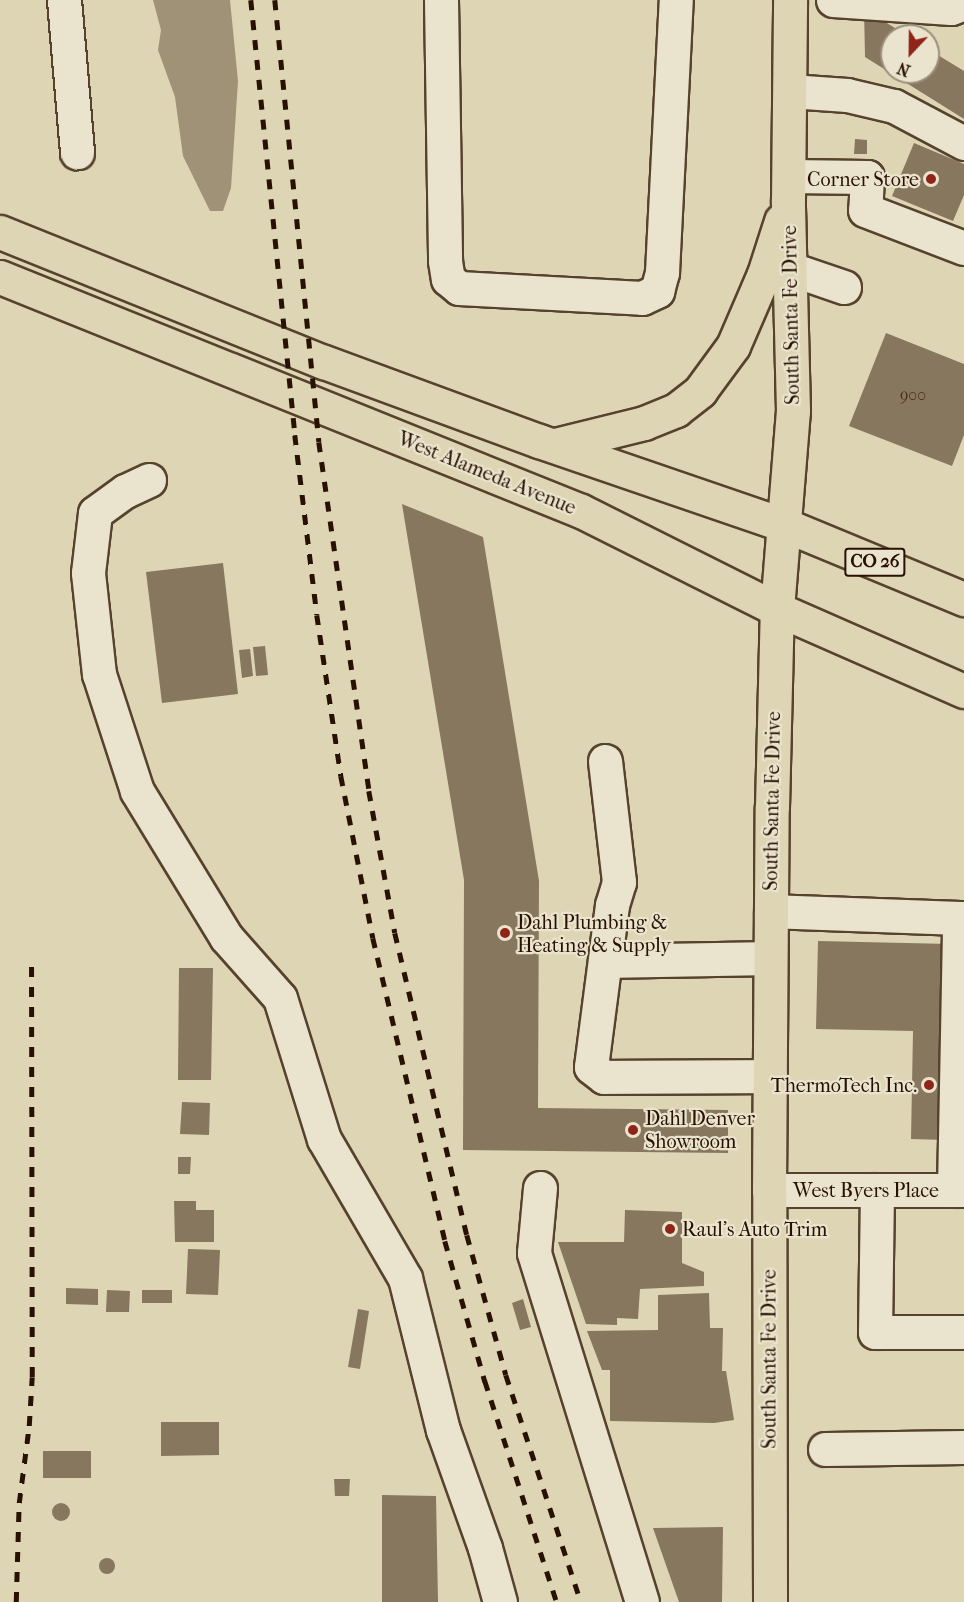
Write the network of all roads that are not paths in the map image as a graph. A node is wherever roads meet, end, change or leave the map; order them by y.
1 (64, 0) edge
2 (441, 0) edge
3 (676, 0) edge
4 (790, 0) edge
5 (833, 0) edge
6 (964, 3) edge
7 (790, 91) junction
8 (964, 143) edge
9 (77, 152) dead end
10 (789, 188) junction
11 (0, 231) edge
12 (964, 248) edge
13 (791, 269) junction
14 (0, 277) edge
15 (844, 287) dead end
16 (553, 445) junction
17 (149, 480) dead end
18 (785, 525) junction
19 (964, 599) edge
20 (777, 609) junction
21 (964, 691) edge
22 (605, 760) dead end
23 (771, 911) junction
24 (961, 918) edge
25 (770, 958) junction
26 (605, 961) junction
27 (770, 1076) junction
28 (540, 1188) dead end
29 (769, 1190) junction
30 (877, 1190) junction
31 (959, 1190) edge
32 (964, 1332) edge
33 (964, 1447) edge
34 (825, 1449) dead end
35 (500, 1602) edge
36 (642, 1602) edge
37 (770, 1602) edge

1 - 9 street
2 - 3 street
4 - 7 main road, South Santa Fe Drive
5 - 6 street
7 - 8 street
7 - 10 main road, South Santa Fe Drive
10 - 12 street
10 - 13 main road, South Santa Fe Drive
10 - 16 main road
11 - 16 main road
13 - 15 street
13 - 18 main road, South Santa Fe Drive
14 - 20 main road, West Alameda Avenue
16 - 18 main road
17 - 35 street
18 - 19 main road, CO 26
18 - 20 main road, South Santa Fe Drive
20 - 21 main road, West Alameda Avenue
20 - 23 main road, South Santa Fe Drive
22 - 26 street
23 - 24 street
23 - 25 main road, South Santa Fe Drive
24 - 31 street
25 - 26 street
25 - 27 main road, South Santa Fe Drive
26 - 27 street
27 - 29 main road, South Santa Fe Drive
28 - 36 street
29 - 30 street, West Byers Place
29 - 37 main road, South Santa Fe Drive
30 - 31 street, West Byers Place
30 - 32 street
33 - 34 street

